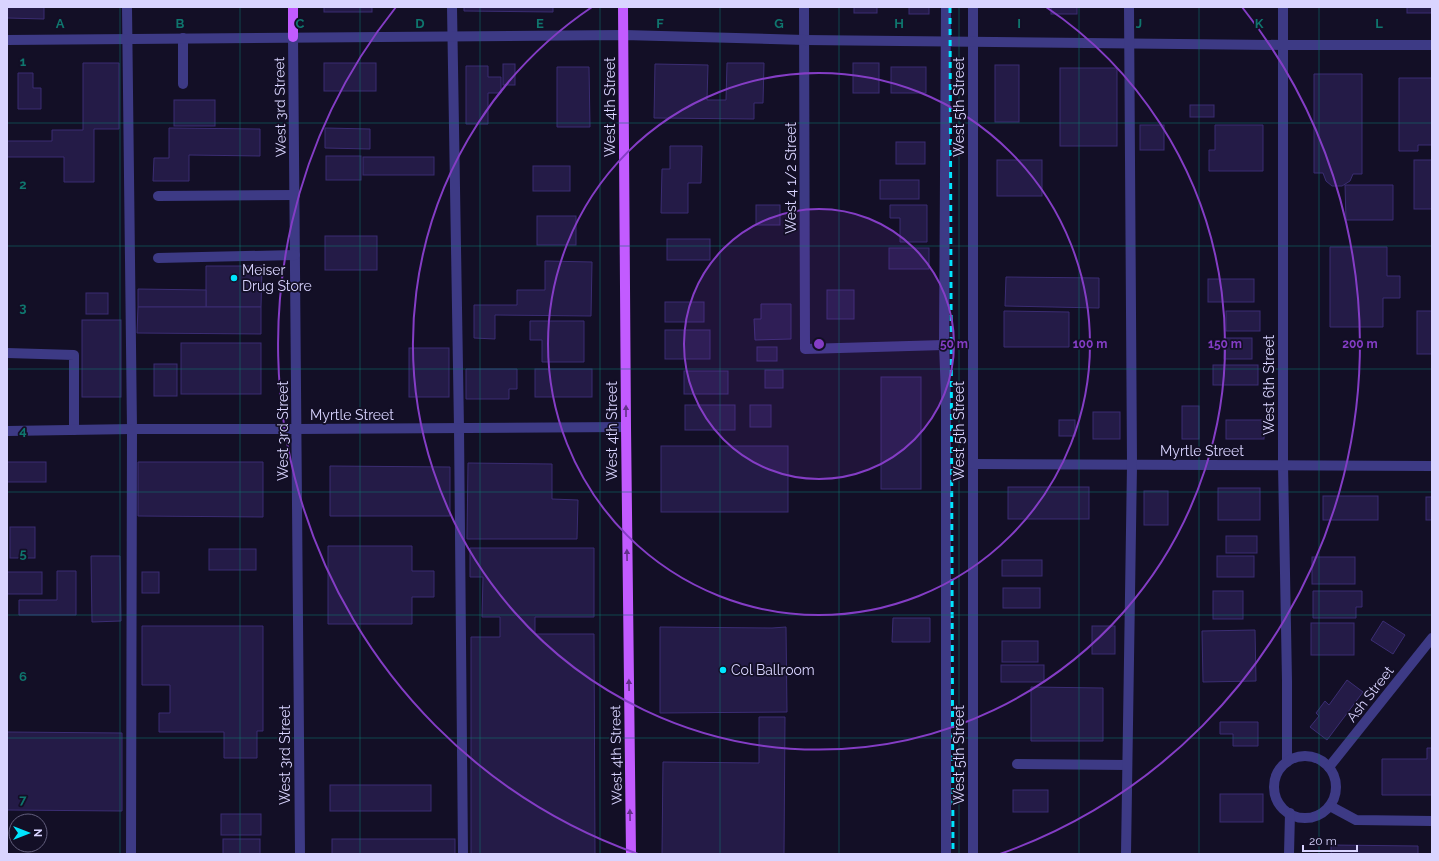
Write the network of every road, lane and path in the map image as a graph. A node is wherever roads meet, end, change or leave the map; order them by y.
1 (127, 7) edge
2 (294, 7) edge
3 (452, 7) edge
4 (623, 7) edge
5 (804, 7) edge
6 (946, 7) edge
7 (972, 7) edge
8 (1129, 7) edge
9 (1283, 7) edge
10 (624, 35) junction
11 (294, 37) junction
12 (452, 37) junction
13 (183, 38) junction
14 (127, 39) junction
15 (7, 40) edge
16 (804, 40) junction
17 (946, 42) junction
18 (973, 42) junction
19 (1129, 43) junction
20 (1283, 45) junction
21 (1432, 45) edge
22 (184, 84) dead end
23 (295, 195) junction
24 (158, 196) dead end
25 (295, 255) junction
26 (158, 258) dead end
27 (944, 345) junction
28 (7, 353) edge
29 (626, 427) junction
30 (132, 428) junction
31 (459, 428) junction
32 (297, 429) junction
33 (74, 430) junction
34 (7, 431) edge
35 (973, 464) junction
36 (1132, 465) junction
37 (1283, 465) junction
38 (1432, 466) edge
39 (1432, 638) edge
40 (1287, 762) junction
41 (1017, 764) dead end
42 (1127, 765) junction
43 (1329, 767) junction
44 (1330, 806) junction
45 (1290, 814) junction
46 (1432, 821) edge
47 (131, 854) edge
48 (300, 854) edge
49 (463, 854) edge
50 (631, 854) edge
51 (946, 854) edge
52 (974, 854) edge
53 (1126, 854) edge
54 (1289, 854) edge

1 - 14 street
2 - 11 main road, West 3rd Street
3 - 12 street
4 - 10 main road, West 4th Street
5 - 16 street, West 4 1/2 Street
6 - 17 street
7 - 18 street, West 5th Street
8 - 19 street
9 - 20 street, West 6th Street
10 - 12 street
10 - 16 street
29 -> 10 main road, West 4th Street
11 - 12 street
11 - 13 street
11 - 23 street, West 3rd Street
12 - 31 street
13 - 14 street
13 - 22 street
14 - 15 street
14 - 30 street
16 - 17 street
16 - 27 street, West 4 1/2 Street
17 - 18 street
17 - 27 street
18 - 19 street
18 - 35 street, West 5th Street
19 - 20 street
19 - 36 street
20 - 21 street
20 - 37 street, West 6th Street
23 - 24 street
23 - 25 street, West 3rd Street
25 - 26 street
25 - 32 street, West 3rd Street
27 - 51 street
28 - 33 street
29 - 31 street, Myrtle Street
50 -> 29 main road, West 4th Street
30 - 32 street, Myrtle Street
30 - 33 street, Myrtle Street
30 - 47 street
31 - 32 street, Myrtle Street
31 - 49 street
32 - 48 street, West 3rd Street
33 - 34 street, Myrtle Street
35 - 36 street, Myrtle Street
35 - 52 street, West 5th Street
36 - 37 street, Myrtle Street
36 - 42 street
37 - 38 street, Myrtle Street
37 - 40 street, West 6th Street
39 - 43 street, Ash Street
40 - 43 street
40 - 45 street
41 - 42 street
42 - 53 street
43 - 44 street
44 - 45 street
44 - 46 street
45 - 54 street

